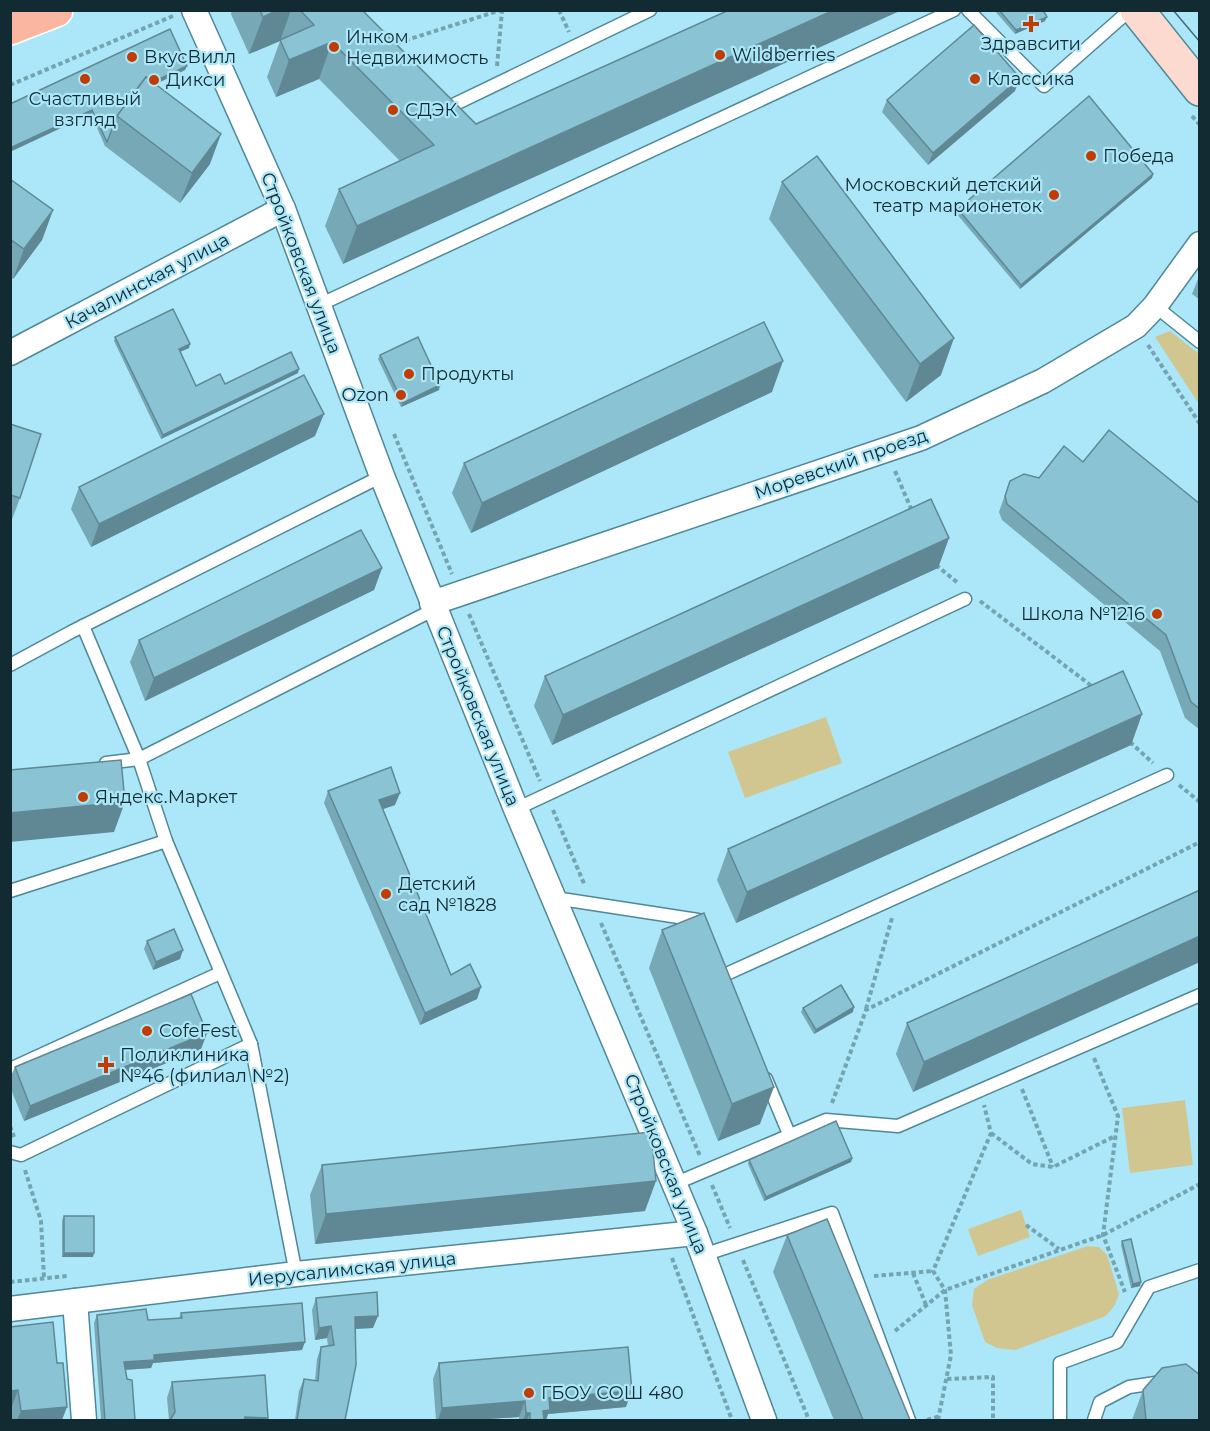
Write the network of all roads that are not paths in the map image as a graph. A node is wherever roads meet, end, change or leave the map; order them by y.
1 (56, 10) edge
2 (650, 10) edge
3 (954, 10) edge
4 (968, 10) edge
5 (1130, 10) edge
6 (1137, 10) edge
7 (181, 17) edge
8 (10, 28) edge
9 (1200, 89) edge
10 (424, 100) edge
11 (283, 209) junction
12 (1200, 244) edge
13 (318, 305) junction
14 (1155, 306) junction
15 (1200, 342) edge
16 (10, 353) edge
17 (382, 476) junction
18 (969, 595) road end
19 (434, 606) junction
20 (82, 626) junction
21 (10, 665) edge
22 (140, 759) junction
23 (93, 765) edge
24 (1167, 775) road end
25 (516, 809) junction
26 (166, 841) junction
27 (10, 891) edge
28 (555, 898) junction
29 (706, 938) edge
30 (220, 972) junction
31 (722, 976) edge
32 (1200, 995) edge
33 (250, 1044) junction
34 (10, 1069) edge
35 (762, 1071) edge
36 (789, 1134) junction
37 (16, 1153) edge
38 (674, 1184) junction
39 (694, 1233) junction
40 (703, 1255) junction
41 (1200, 1270) edge
42 (296, 1274) junction
43 (75, 1301) junction
44 (10, 1309) edge
45 (1175, 1380) edge
46 (84, 1420) edge
47 (764, 1420) edge
48 (909, 1420) edge
49 (1060, 1420) edge
50 (1094, 1420) edge

1 - 8 main road
2 - 10 lane
3 - 13 lane
4 - 5 lane
6 - 9 main road
7 - 11 street, Стройковская улица
11 - 13 street, Стройковская улица
11 - 16 street, Качалинская улица
12 - 14 street, Моревский проезд
13 - 17 street, Стройковская улица
14 - 15 lane
14 - 19 street, Моревский проезд
17 - 19 street, Стройковская улица
17 - 20 lane
18 - 25 lane
19 - 22 lane
19 - 25 street, Стройковская улица
20 - 21 lane
20 - 22 lane
22 - 23 lane
22 - 26 lane
24 - 31 lane
25 - 28 street, Стройковская улица
26 - 27 lane
26 - 30 lane
28 - 29 lane
28 - 38 street, Стройковская улица
30 - 33 lane
30 - 34 lane
32 - 36 lane
33 - 37 lane
33 - 42 lane
35 - 36 lane
36 - 38 lane
38 - 39 street, Стройковская улица
39 - 40 street, Стройковская улица
39 - 42 street, Иерусалимская улица
40 - 47 street, Стройковская улица
40 - 48 lane
41 - 49 lane
42 - 43 street, Иерусалимская улица
43 - 44 street, Иерусалимская улица
43 - 46 street
45 - 50 lane

